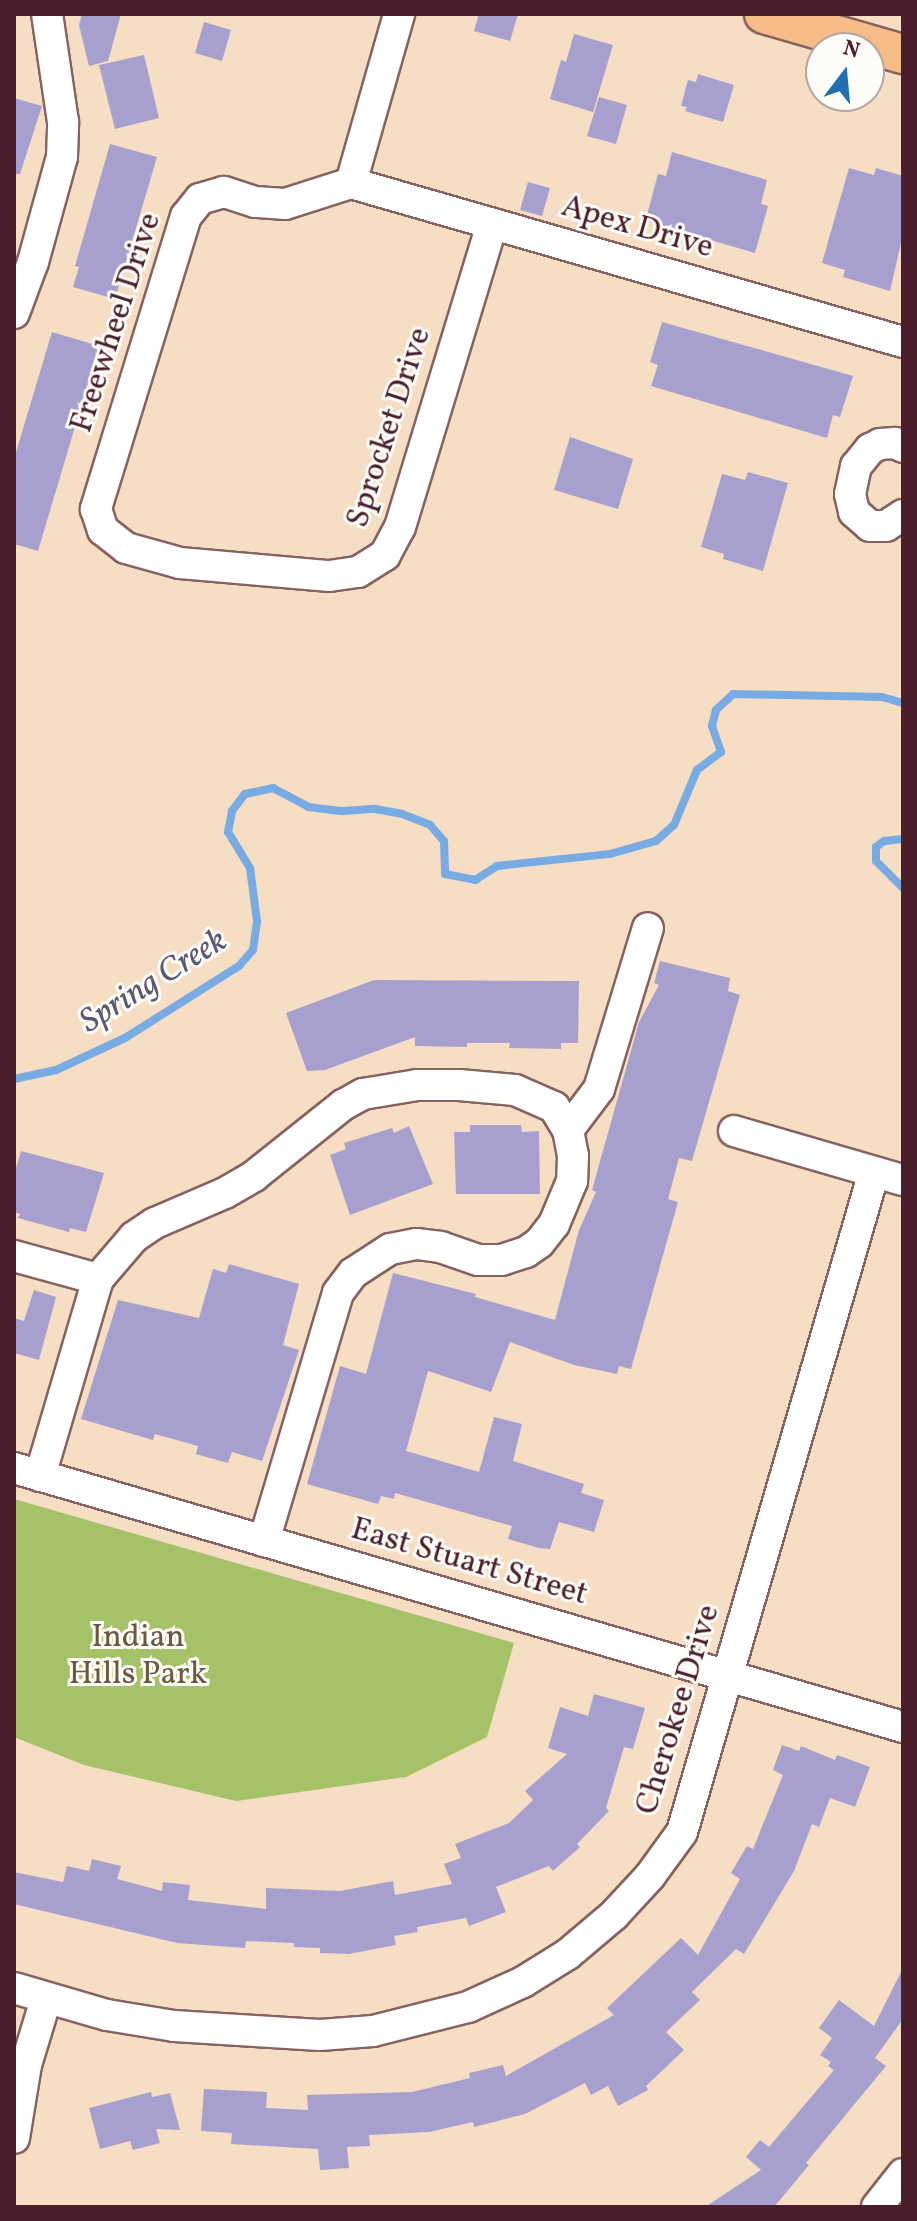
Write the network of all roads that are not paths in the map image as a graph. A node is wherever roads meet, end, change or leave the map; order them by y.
1 (47, 14) edge
2 (399, 14) edge
3 (764, 14) edge
4 (903, 54) edge
5 (351, 183) junction
6 (492, 224) junction
7 (14, 313) edge
8 (903, 342) edge
9 (900, 436) edge
10 (903, 515) edge
11 (103, 530) joint
12 (648, 928) dead end
13 (568, 1130) junction
14 (734, 1131) dead end
15 (874, 1172) junction
16 (903, 1180) edge
17 (14, 1256) edge
18 (98, 1279) junction
19 (27, 1472) edge
20 (264, 1541) junction
21 (728, 1675) junction
22 (903, 1727) edge
23 (14, 1988) edge
24 (46, 1999) junction
25 (14, 2138) edge
26 (903, 2174) edge
27 (877, 2207) edge

1 - 7 street
2 - 5 street
3 - 4 main road
5 - 6 street, Apex Drive
5 - 11 street, Freewheel Drive
6 - 8 street, Apex Drive
6 - 11 street, Sprocket Drive
9 - 10 street
12 - 13 street
13 - 18 street
13 - 20 street
14 - 15 street
15 - 16 street
15 - 21 street, Cherokee Drive
17 - 18 street
18 - 19 street
19 - 20 street, East Stuart Street
20 - 21 street, East Stuart Street
21 - 22 street, East Stuart Street
21 - 24 street, Cherokee Drive
23 - 24 street, Cherokee Drive
24 - 25 street
26 - 27 street

